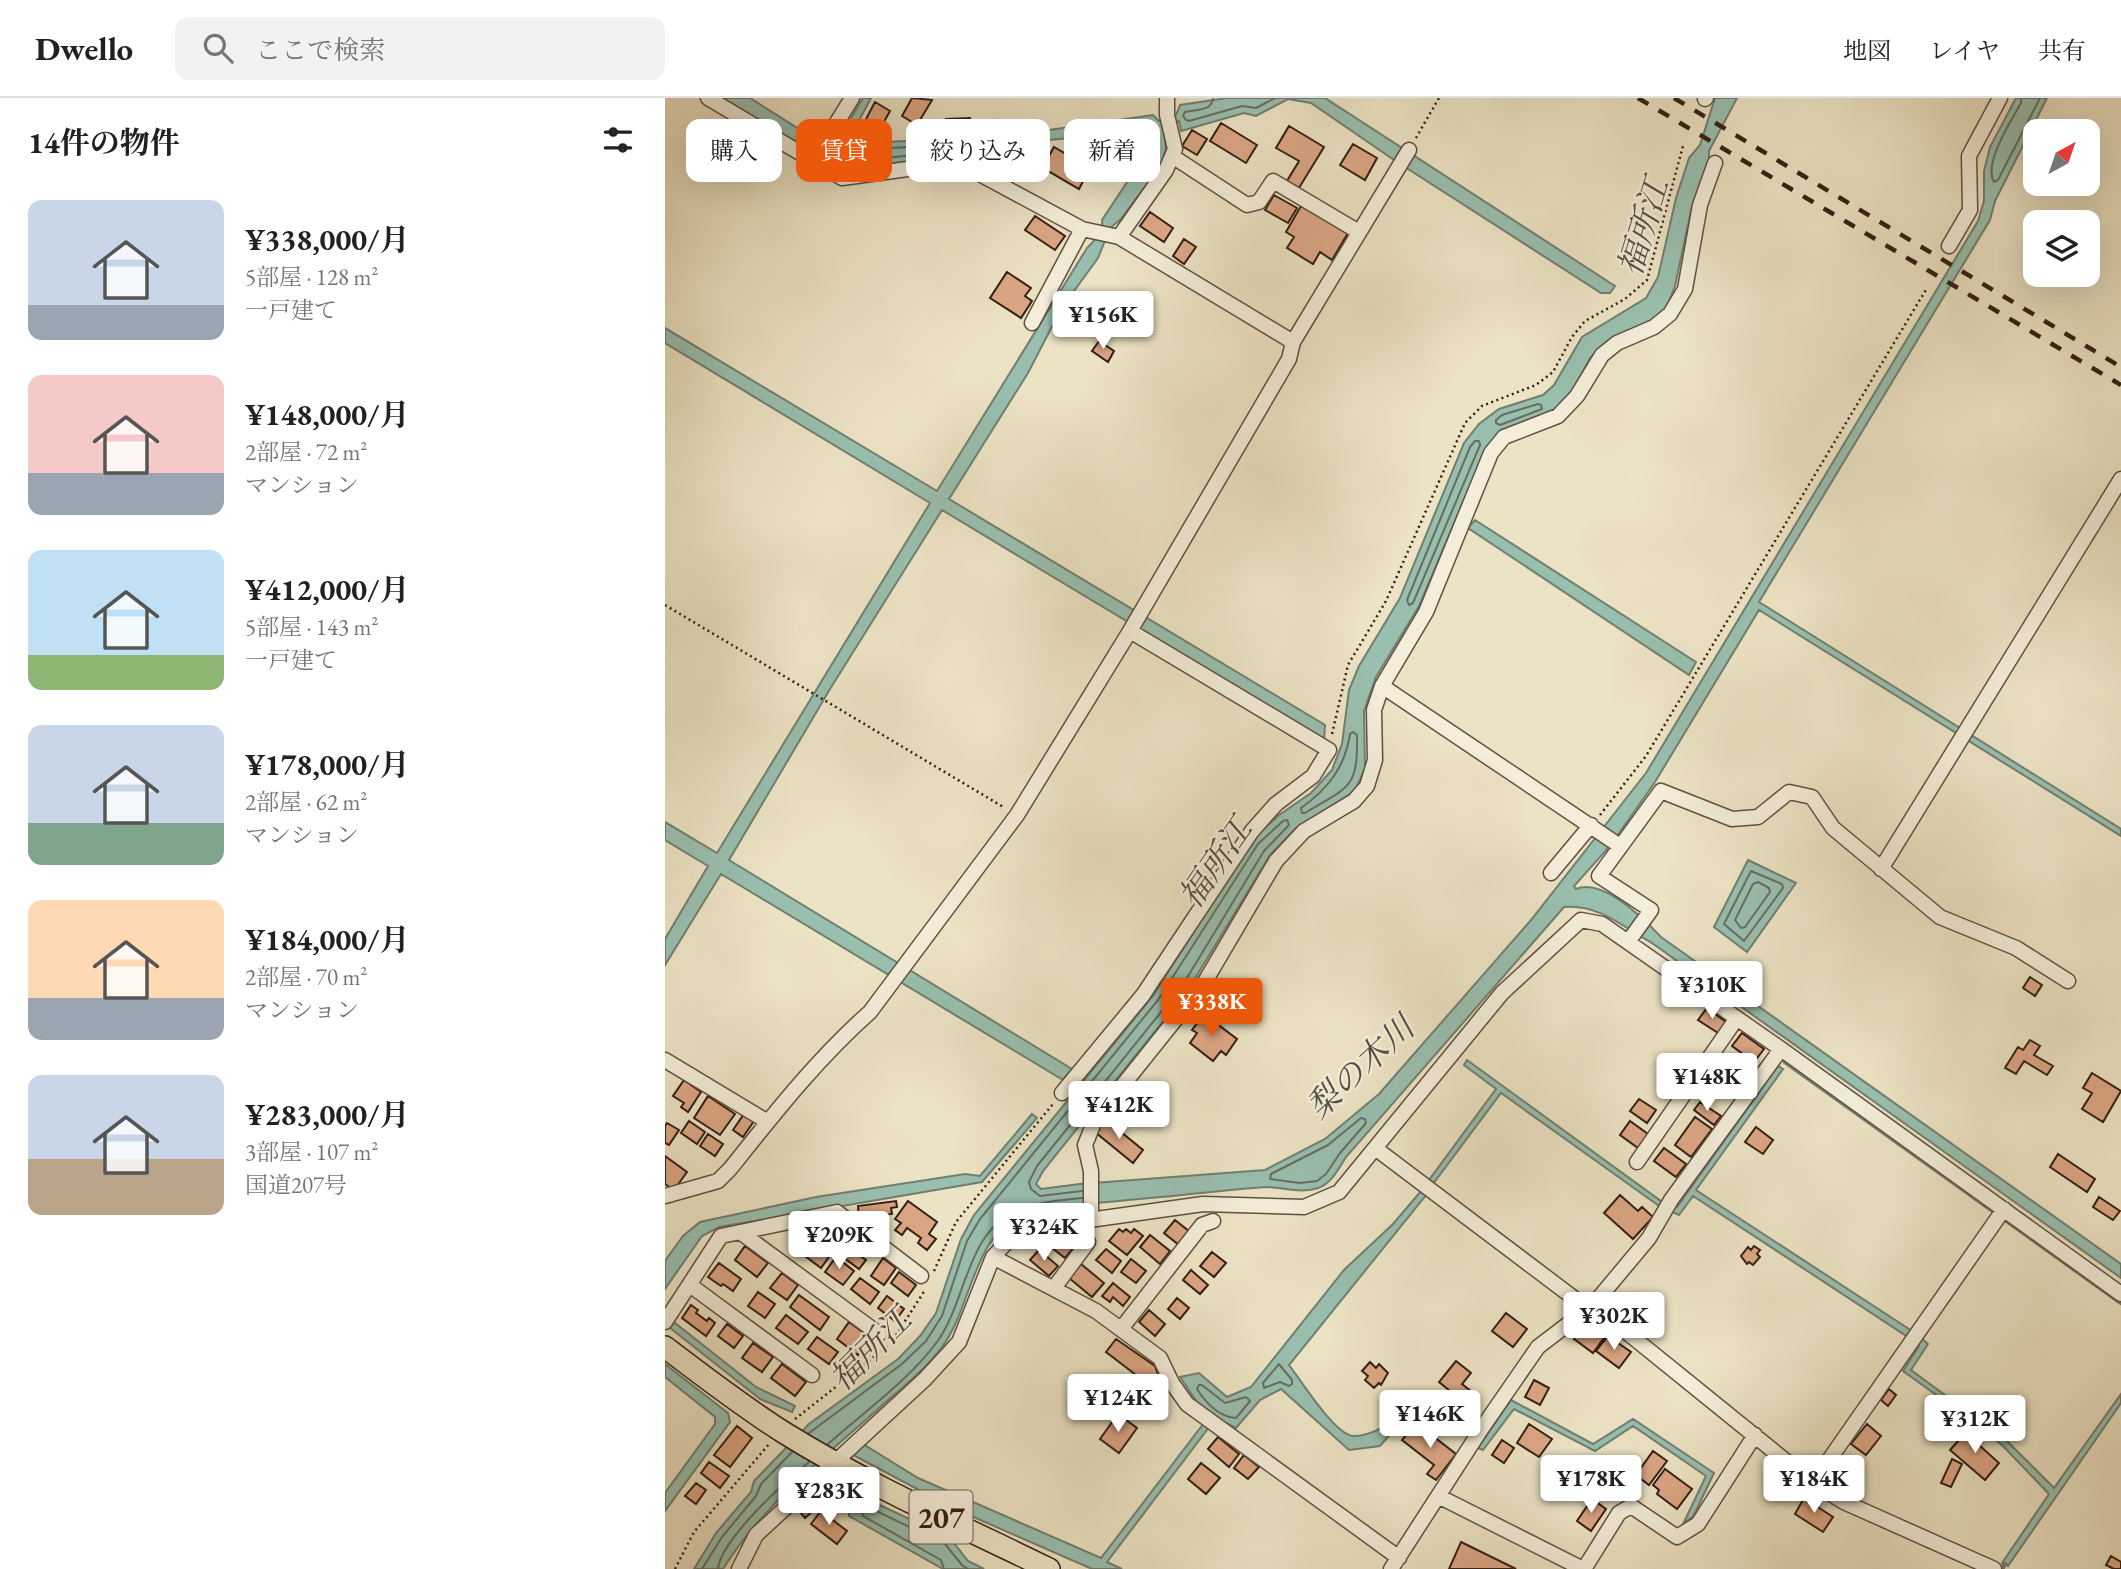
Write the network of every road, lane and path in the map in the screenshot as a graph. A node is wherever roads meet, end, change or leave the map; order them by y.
1 (708, 98) edge
2 (852, 98) edge
3 (1167, 98) edge
4 (1439, 98) edge
5 (2000, 98) edge
6 (839, 119) edge
7 (1409, 150) joint
8 (796, 151) edge
9 (1172, 156) junction
10 (1715, 163) dead end
11 (892, 171) edge
12 (1087, 230) junction
13 (1359, 232) junction
14 (1115, 237) junction
15 (1949, 246) dead end
16 (1927, 288) dead end
17 (1032, 323) dead end
18 (1293, 342) junction
19 (2121, 479) edge
20 (665, 605) edge
21 (1130, 631) junction
22 (1382, 686) junction
23 (1017, 815) junction
24 (1591, 825) junction
25 (1620, 846) junction
26 (1881, 869) junction
27 (1551, 873) dead end
28 (1628, 942) junction
29 (2068, 981) dead end
30 (1737, 1018) junction
31 (1781, 1049) junction
32 (665, 1060) edge
33 (1062, 1093) dead end
34 (768, 1122) junction
35 (1375, 1148) junction
36 (1636, 1162) dead end
37 (665, 1196) edge
38 (2001, 1215) junction
39 (1091, 1220) junction
40 (1213, 1221) dead end
41 (740, 1232) junction
42 (1088, 1242) dead end
43 (993, 1257) junction
44 (921, 1276) dead end
45 (690, 1285) junction
46 (1054, 1289) junction
47 (2121, 1294) edge
48 (1589, 1309) junction
49 (668, 1318) edge
50 (1121, 1329) junction
51 (879, 1334) dead end
52 (665, 1347) edge
53 (812, 1375) dead end
54 (1755, 1436) junction
55 (834, 1462) junction
56 (1813, 1483) junction
57 (1438, 1496) junction
58 (1395, 1564) edge
59 (739, 1569) edge
60 (1049, 1569) edge
61 (1584, 1569) edge
62 (1994, 1569) edge

1 - 8 street
2 - 6 street
3 - 9 street
4 - 7 path
5 - 15 street
7 - 13 street
9 - 13 street
9 - 14 street
10 - 22 street
11 - 12 street
12 - 14 street
12 - 17 street
13 - 18 street
14 - 18 street
16 - 24 path
18 - 21 street
19 - 26 street
20 - 23 path
21 - 23 street
21 - 33 street
22 - 24 street
22 - 39 street
23 - 34 street
24 - 25 street
24 - 27 street
25 - 26 street
25 - 28 street
26 - 29 street
28 - 30 street
28 - 35 street
30 - 31 street
30 - 36 street
31 - 38 street
31 - 48 street
32 - 34 street
34 - 37 street
35 - 39 street
35 - 48 street
38 - 47 street
38 - 56 street
39 - 43 street
40 - 50 street
41 - 44 street
41 - 45 street
41 - 51 street
42 - 46 street
43 - 46 street
43 - 55 street
45 - 49 street
45 - 53 street
46 - 50 street
48 - 54 street
48 - 57 street
50 - 58 street
52 - 55 highway, 207
54 - 56 street
54 - 61 street
55 - 59 street
55 - 60 highway, 207
56 - 62 street
57 - 58 street
57 - 61 street

